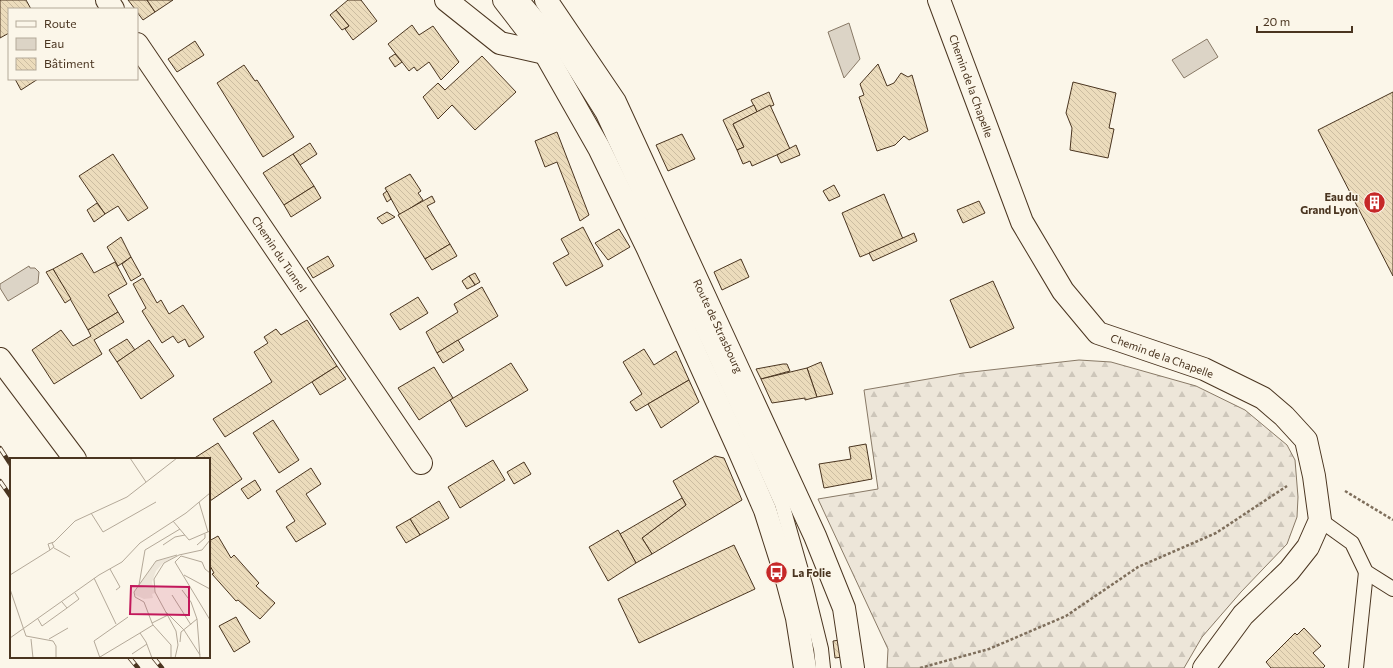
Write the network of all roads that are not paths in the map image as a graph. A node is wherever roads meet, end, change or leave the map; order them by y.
1 (446, 0) edge
2 (504, 0) edge
3 (522, 0) edge
4 (546, 0) edge
5 (939, 0) edge
6 (138, 45) edge
7 (545, 53) junction
8 (0, 359) edge
9 (74, 458) edge
10 (420, 463) dead end
11 (1320, 520) junction
12 (1366, 572) junction
13 (1393, 589) edge
14 (1206, 667) edge
15 (805, 668) edge
16 (823, 668) edge
17 (853, 668) edge
18 (1356, 668) edge

1 - 7 street
2 - 7 street
3 - 16 lane
4 - 17 street, Route de Strasbourg
5 - 11 street, Chemin de la Chapelle
6 - 10 street, Chemin du Tunnel
7 - 15 street
8 - 9 street
11 - 12 lane
11 - 14 street
12 - 13 lane
12 - 18 lane

